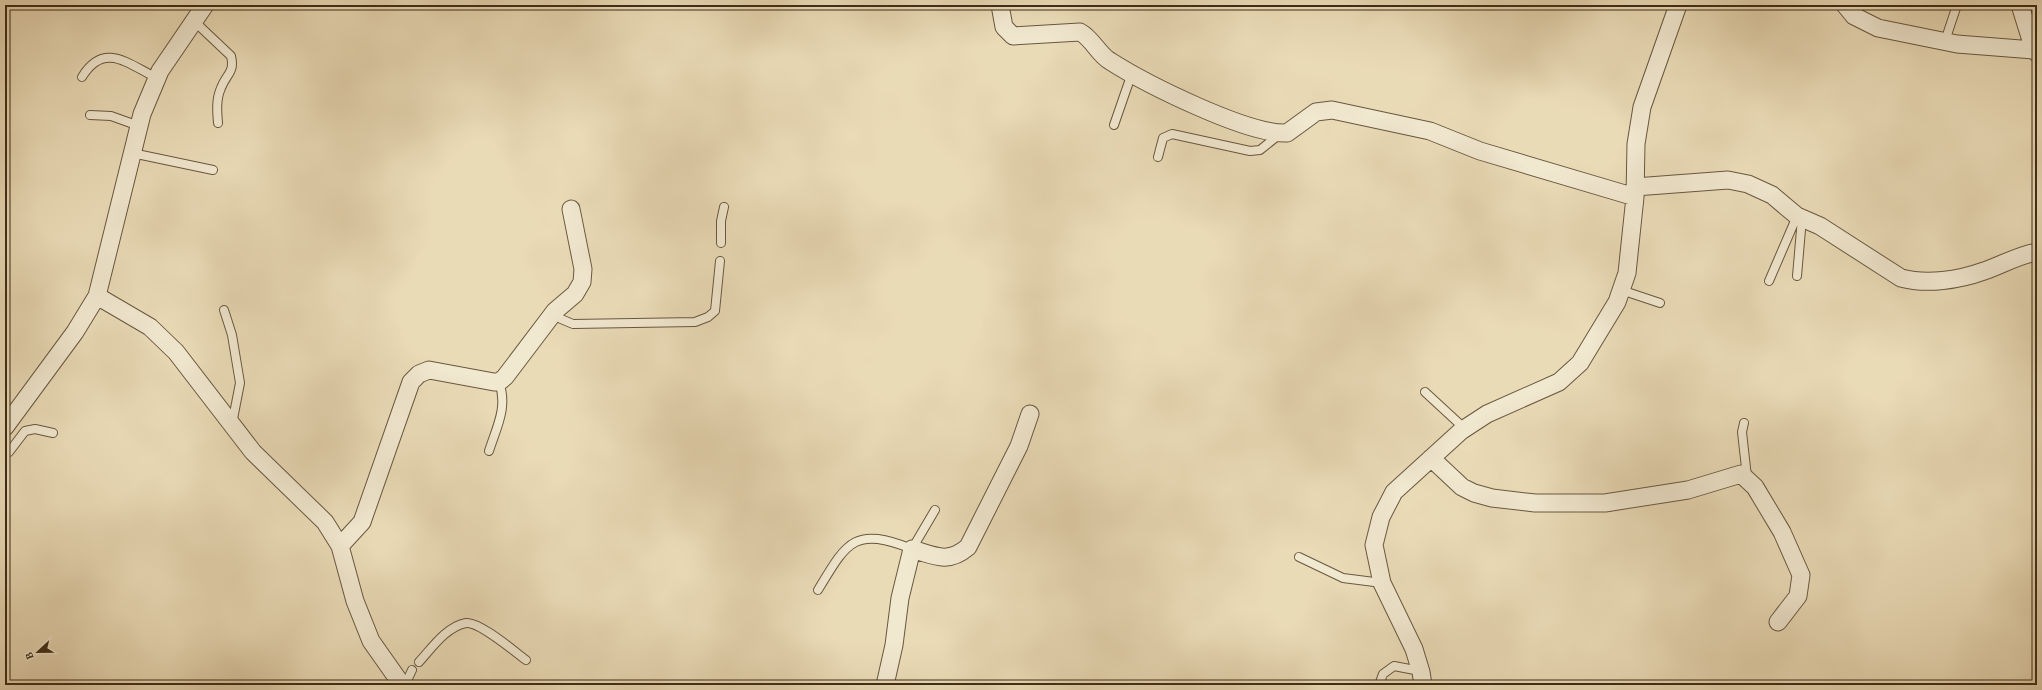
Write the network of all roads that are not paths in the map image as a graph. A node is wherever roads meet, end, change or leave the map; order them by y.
1 (204, 5) edge
2 (1000, 5) edge
3 (1678, 5) edge
4 (1957, 5) edge
5 (2026, 8) edge
6 (1853, 9) edge
7 (194, 21) junction
8 (1945, 41) junction
9 (2035, 51) edge
10 (1132, 73) junction
11 (82, 77) dead end
12 (157, 78) junction
13 (90, 115) dead end
14 (218, 123) dead end
15 (1114, 125) dead end
16 (139, 126) junction
17 (1281, 134) junction
18 (132, 153) junction
19 (1158, 157) dead end
20 (213, 170) dead end
21 (1635, 192) junction
22 (724, 207) dead end
23 (571, 209) dead end
24 (1799, 217) junction
25 (720, 243) dead end
26 (2037, 252) edge
27 (720, 261) dead end
28 (1797, 276) dead end
29 (1769, 281) dead end
30 (1621, 290) junction
31 (96, 296) junction
32 (1660, 303) dead end
33 (224, 310) dead end
34 (555, 311) junction
35 (500, 382) junction
36 (1425, 392) dead end
37 (1030, 414) dead end
38 (1744, 423) dead end
39 (231, 425) junction
40 (5, 427) edge
41 (1464, 428) junction
42 (53, 433) dead end
43 (489, 451) dead end
44 (5, 453) edge
45 (1431, 458) junction
46 (1747, 478) junction
47 (935, 510) dead end
48 (340, 546) junction
49 (912, 549) junction
50 (1299, 557) dead end
51 (1382, 583) junction
52 (818, 590) dead end
53 (1778, 622) dead end
54 (526, 660) dead end
55 (419, 662) dead end
56 (412, 670) dead end
57 (1422, 678) edge
58 (402, 685) edge
59 (405, 685) edge
60 (885, 685) edge
61 (1379, 685) edge

1 - 7 street
2 - 10 street
3 - 21 street
4 - 8 lane
5 - 9 street
6 - 8 street
7 - 12 street
7 - 14 lane
8 - 9 street
10 - 15 lane
10 - 17 street
11 - 12 lane
12 - 16 street
13 - 16 lane
16 - 18 street
17 - 19 lane
17 - 21 street
18 - 20 lane
18 - 31 street
21 - 24 street
21 - 30 street
22 - 25 lane
23 - 34 street
24 - 26 street
24 - 28 lane
24 - 29 lane
27 - 34 lane
30 - 32 lane
30 - 41 street
31 - 39 street
31 - 40 street
33 - 39 lane
34 - 35 street
35 - 43 lane
35 - 48 street
36 - 41 lane
37 - 49 street
38 - 46 lane
39 - 48 street
41 - 45 street
42 - 44 lane
45 - 46 street
45 - 51 street
46 - 53 street
47 - 49 lane
48 - 58 street
49 - 52 lane
49 - 60 street
50 - 51 lane
51 - 57 street
54 - 55 lane
56 - 59 lane
57 - 61 lane

